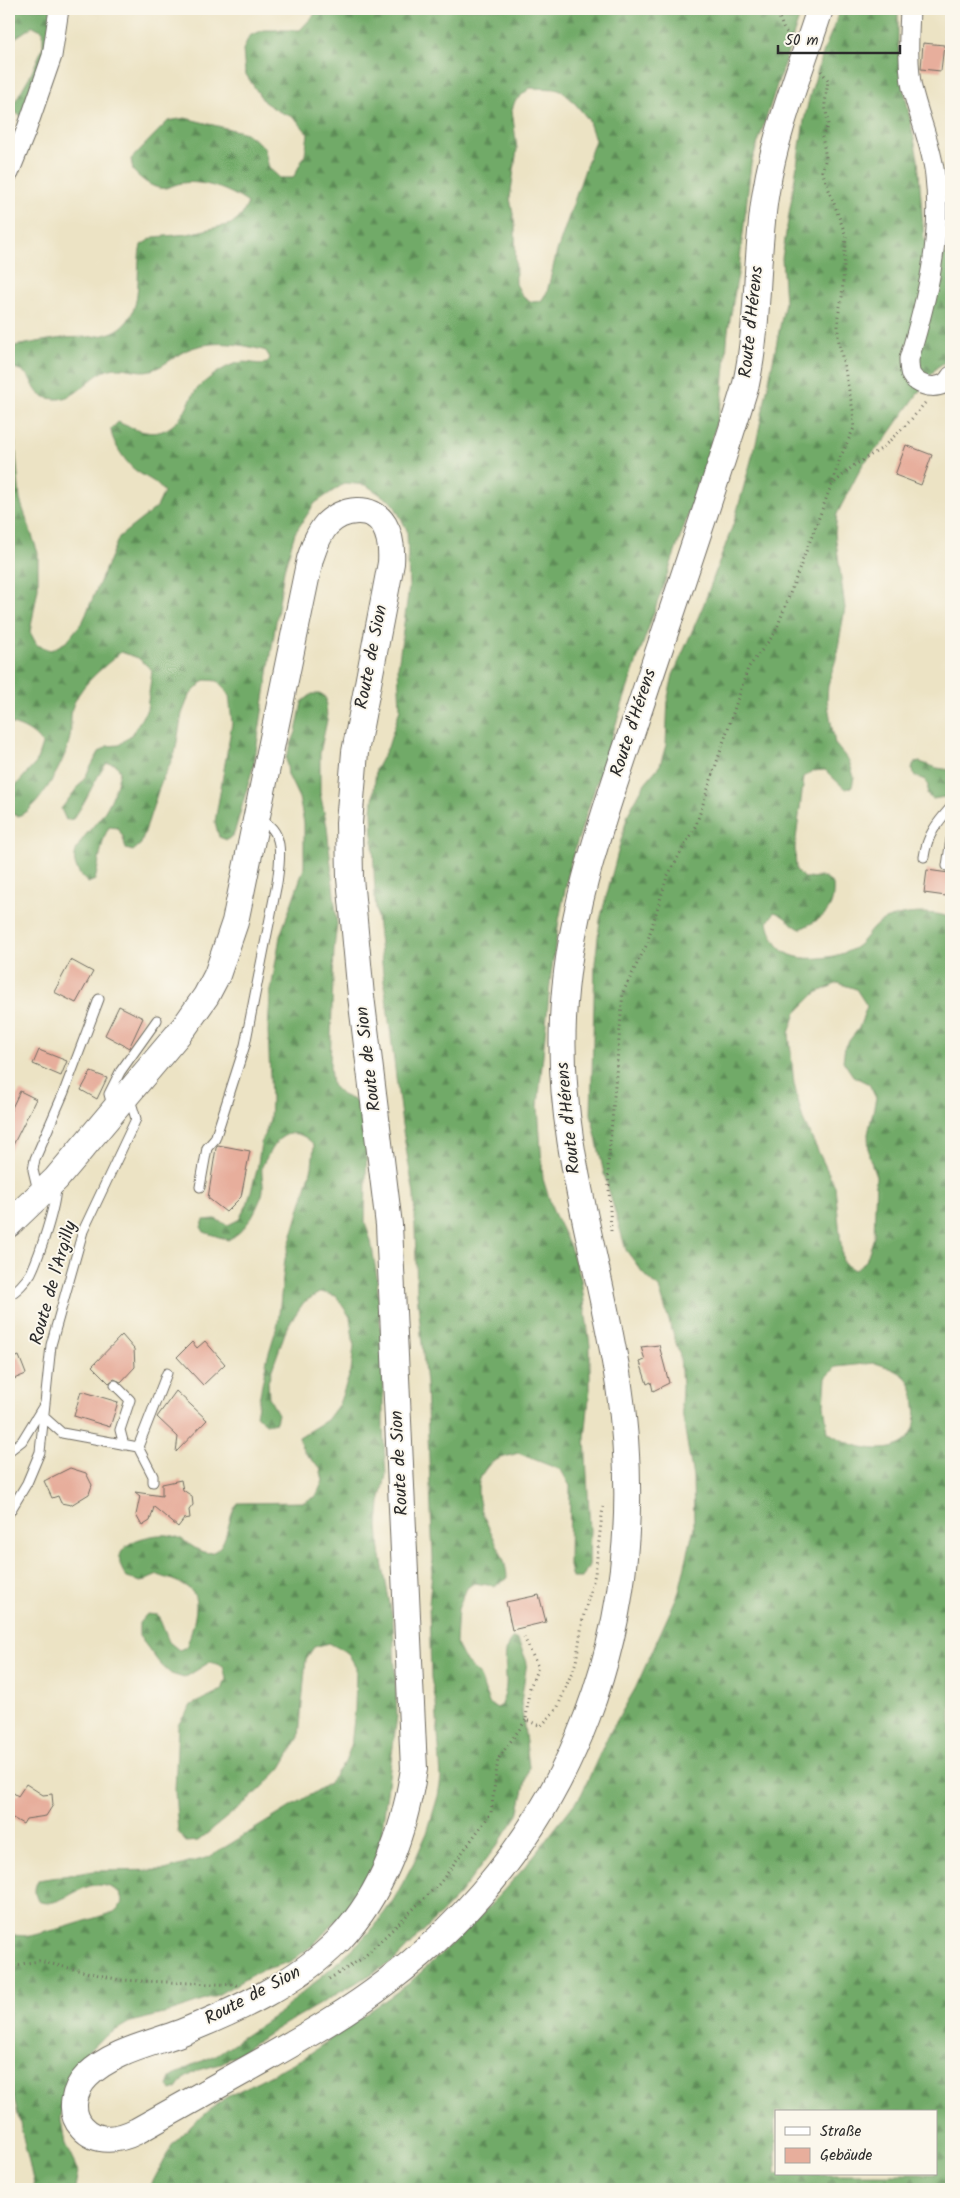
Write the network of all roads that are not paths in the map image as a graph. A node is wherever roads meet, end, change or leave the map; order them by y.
1 (59, 9) edge
2 (820, 9) edge
3 (910, 9) edge
4 (9, 173) edge
5 (951, 380) edge
6 (951, 807) edge
7 (256, 819) junction
8 (951, 839) edge
9 (924, 857) dead end
10 (947, 866) dead end
11 (99, 999) dead end
12 (156, 1020) dead end
13 (120, 1103) junction
14 (48, 1187) junction
15 (200, 1187) dead end
16 (9, 1224) edge
17 (9, 1295) edge
18 (167, 1374) dead end
19 (116, 1385) dead end
20 (46, 1402) junction
21 (44, 1418) junction
22 (124, 1445) junction
23 (138, 1447) junction
24 (627, 1450) joint
25 (9, 1451) edge
26 (153, 1482) dead end
27 (9, 1513) edge

1 - 4 street
2 - 24 main road, Route d'Hérens
3 - 5 street
6 - 9 lane
7 - 13 main road, Route de Sion
7 - 15 lane
7 - 24 main road, Route de Sion
8 - 10 lane
11 - 14 lane
12 - 13 lane, Route de l'Argilly
13 - 14 main road, Route de Sion
13 - 20 lane, Route de l'Argilly
14 - 16 main road, Route de Sion
14 - 17 lane
18 - 23 lane
19 - 22 lane
20 - 21 lane, Route de l'Argilly
20 - 25 lane, Route de l'Argilly
21 - 22 lane
21 - 27 lane, Route de l'Argilly
22 - 23 lane
23 - 26 lane

